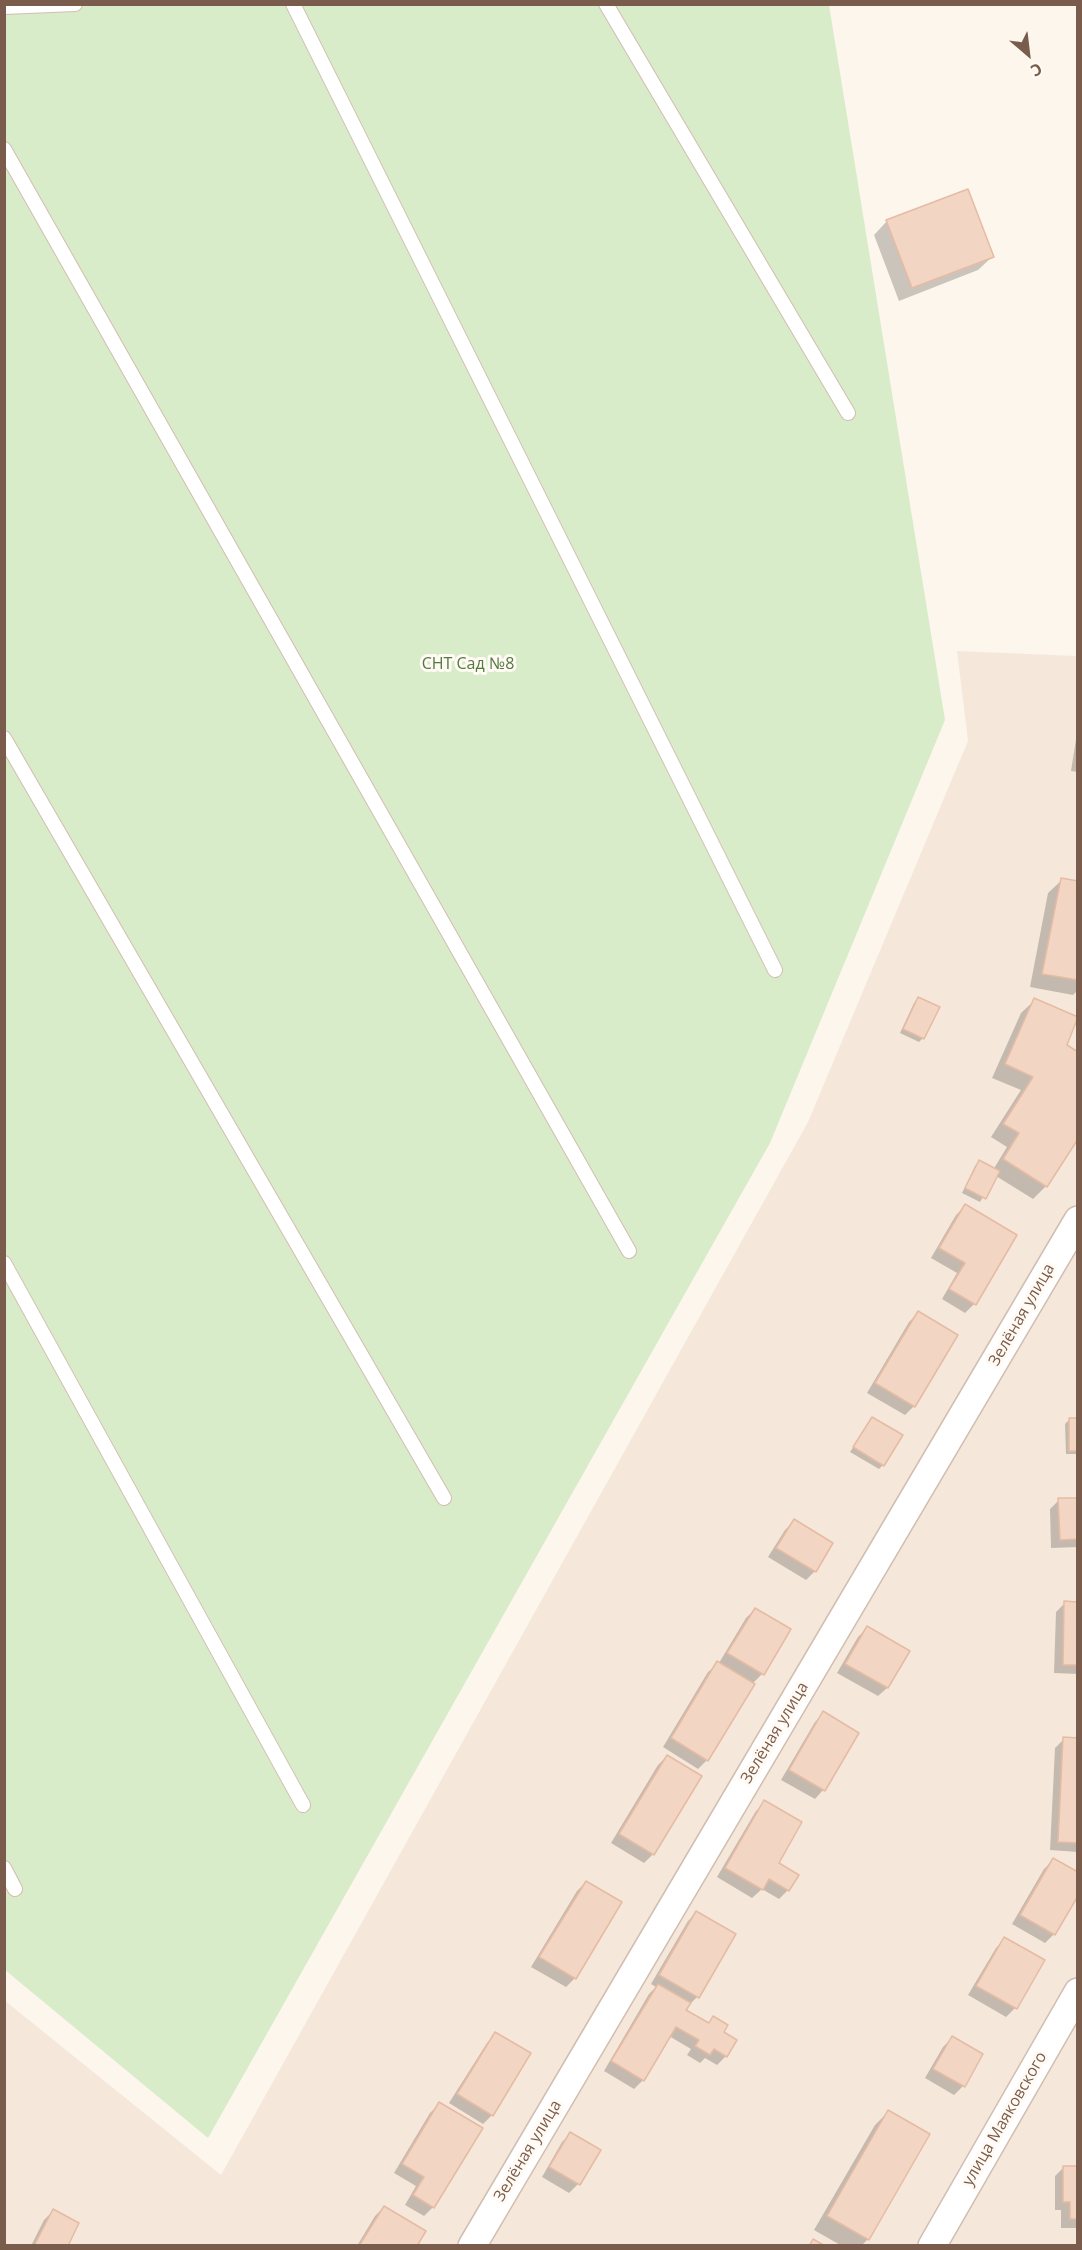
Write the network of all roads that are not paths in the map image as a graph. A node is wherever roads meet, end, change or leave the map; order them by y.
1 (75, 4) edge
2 (293, 4) edge
3 (606, 4) edge
4 (4, 7) edge
5 (4, 149) edge
6 (848, 413) dead end
7 (4, 738) edge
8 (775, 970) dead end
9 (1077, 1220) edge
10 (629, 1251) dead end
11 (4, 1263) edge
12 (444, 1498) dead end
13 (303, 1804) dead end
14 (4, 1868) edge
15 (15, 1889) dead end
16 (1077, 1992) edge
17 (472, 2246) edge
18 (932, 2246) edge

1 - 4 lane
2 - 8 lane
3 - 6 lane
5 - 10 lane
7 - 12 lane
9 - 17 street, Зелёная улица
11 - 13 lane
14 - 15 lane
16 - 18 street, улица Маяковского

